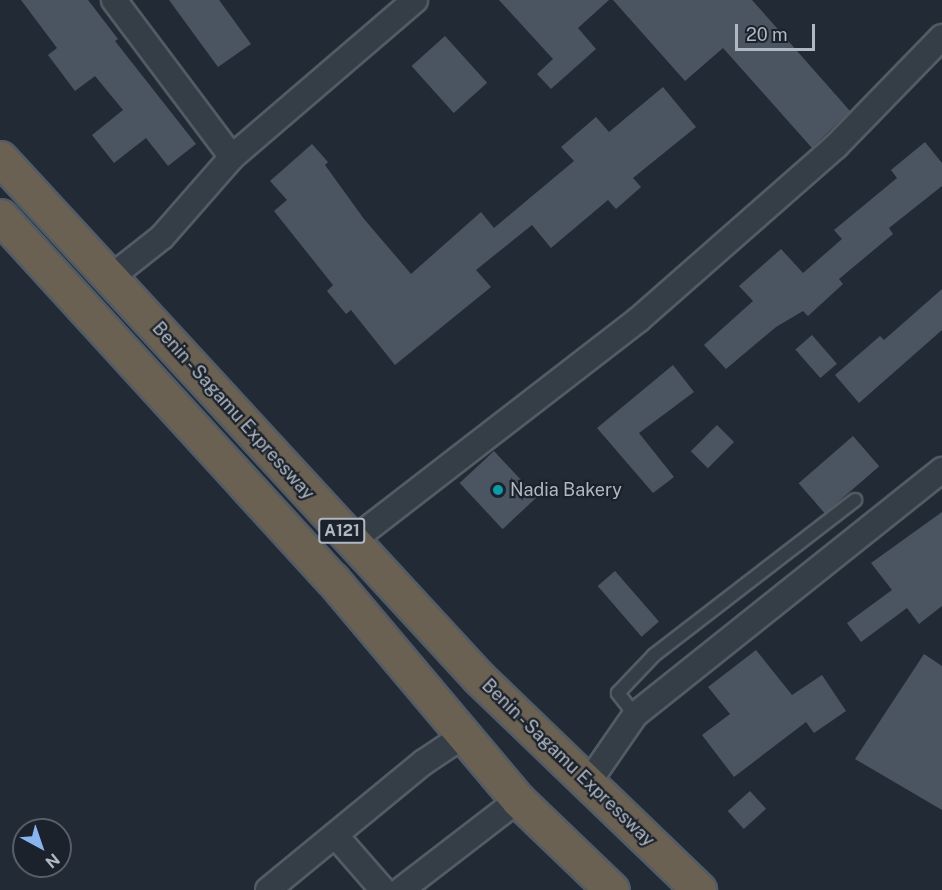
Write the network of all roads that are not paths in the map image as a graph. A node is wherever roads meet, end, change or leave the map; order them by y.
1 (114, 0) edge
2 (415, 0) edge
3 (942, 37) edge
4 (232, 157) junction
5 (0, 158) edge
6 (0, 216) edge
7 (110, 278) junction
8 (942, 470) edge
9 (855, 500) dead end
10 (352, 542) junction
11 (635, 715) junction
12 (466, 734) junction
13 (588, 783) junction
14 (518, 800) junction
15 (335, 835) junction
16 (268, 890) edge
17 (383, 890) edge
18 (401, 890) edge
19 (612, 890) edge
20 (699, 890) edge

1 - 4 street
2 - 4 street
3 - 10 street
4 - 7 street
5 - 7 highway, Benin - Sagamu Expressway / A121
6 - 12 highway, A121
7 - 10 highway, Benin - Sagamu Expressway / A121
8 - 11 street
9 - 11 lane
10 - 13 highway, Benin - Sagamu Expressway / A121
11 - 13 street
12 - 14 highway, A121
12 - 15 street
13 - 20 highway, Benin - Sagamu Expressway / A121
14 - 18 street
14 - 19 highway, A121
15 - 16 street
15 - 17 street

